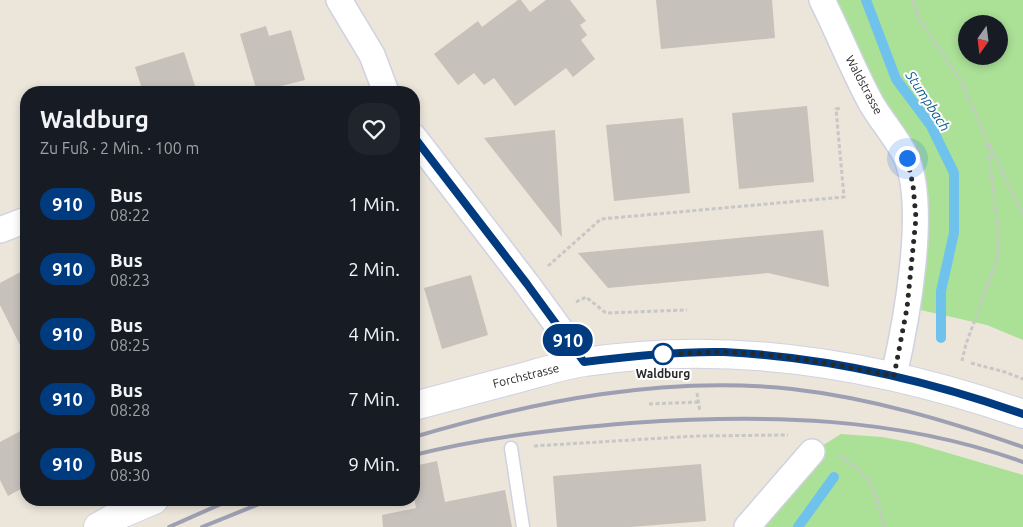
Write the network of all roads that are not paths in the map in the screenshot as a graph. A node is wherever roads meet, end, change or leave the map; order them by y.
1 (339, 0) edge
2 (822, 0) edge
3 (384, 86) edge
4 (420, 145) edge
5 (20, 222) edge
6 (0, 230) edge
7 (584, 362) junction
8 (894, 376) junction
9 (420, 404) edge
10 (1023, 414) edge
11 (511, 448) road end
12 (812, 452) road end
13 (140, 506) edge
14 (98, 527) edge
15 (523, 527) edge
16 (747, 527) edge

1 - 3 street
2 - 8 street, Waldstrasse
4 - 7 street
5 - 6 street
7 - 8 main road, Forchstrasse
7 - 9 main road, Forchstrasse
8 - 10 main road, Forchstrasse
11 - 15 lane
12 - 16 street
13 - 14 main road

